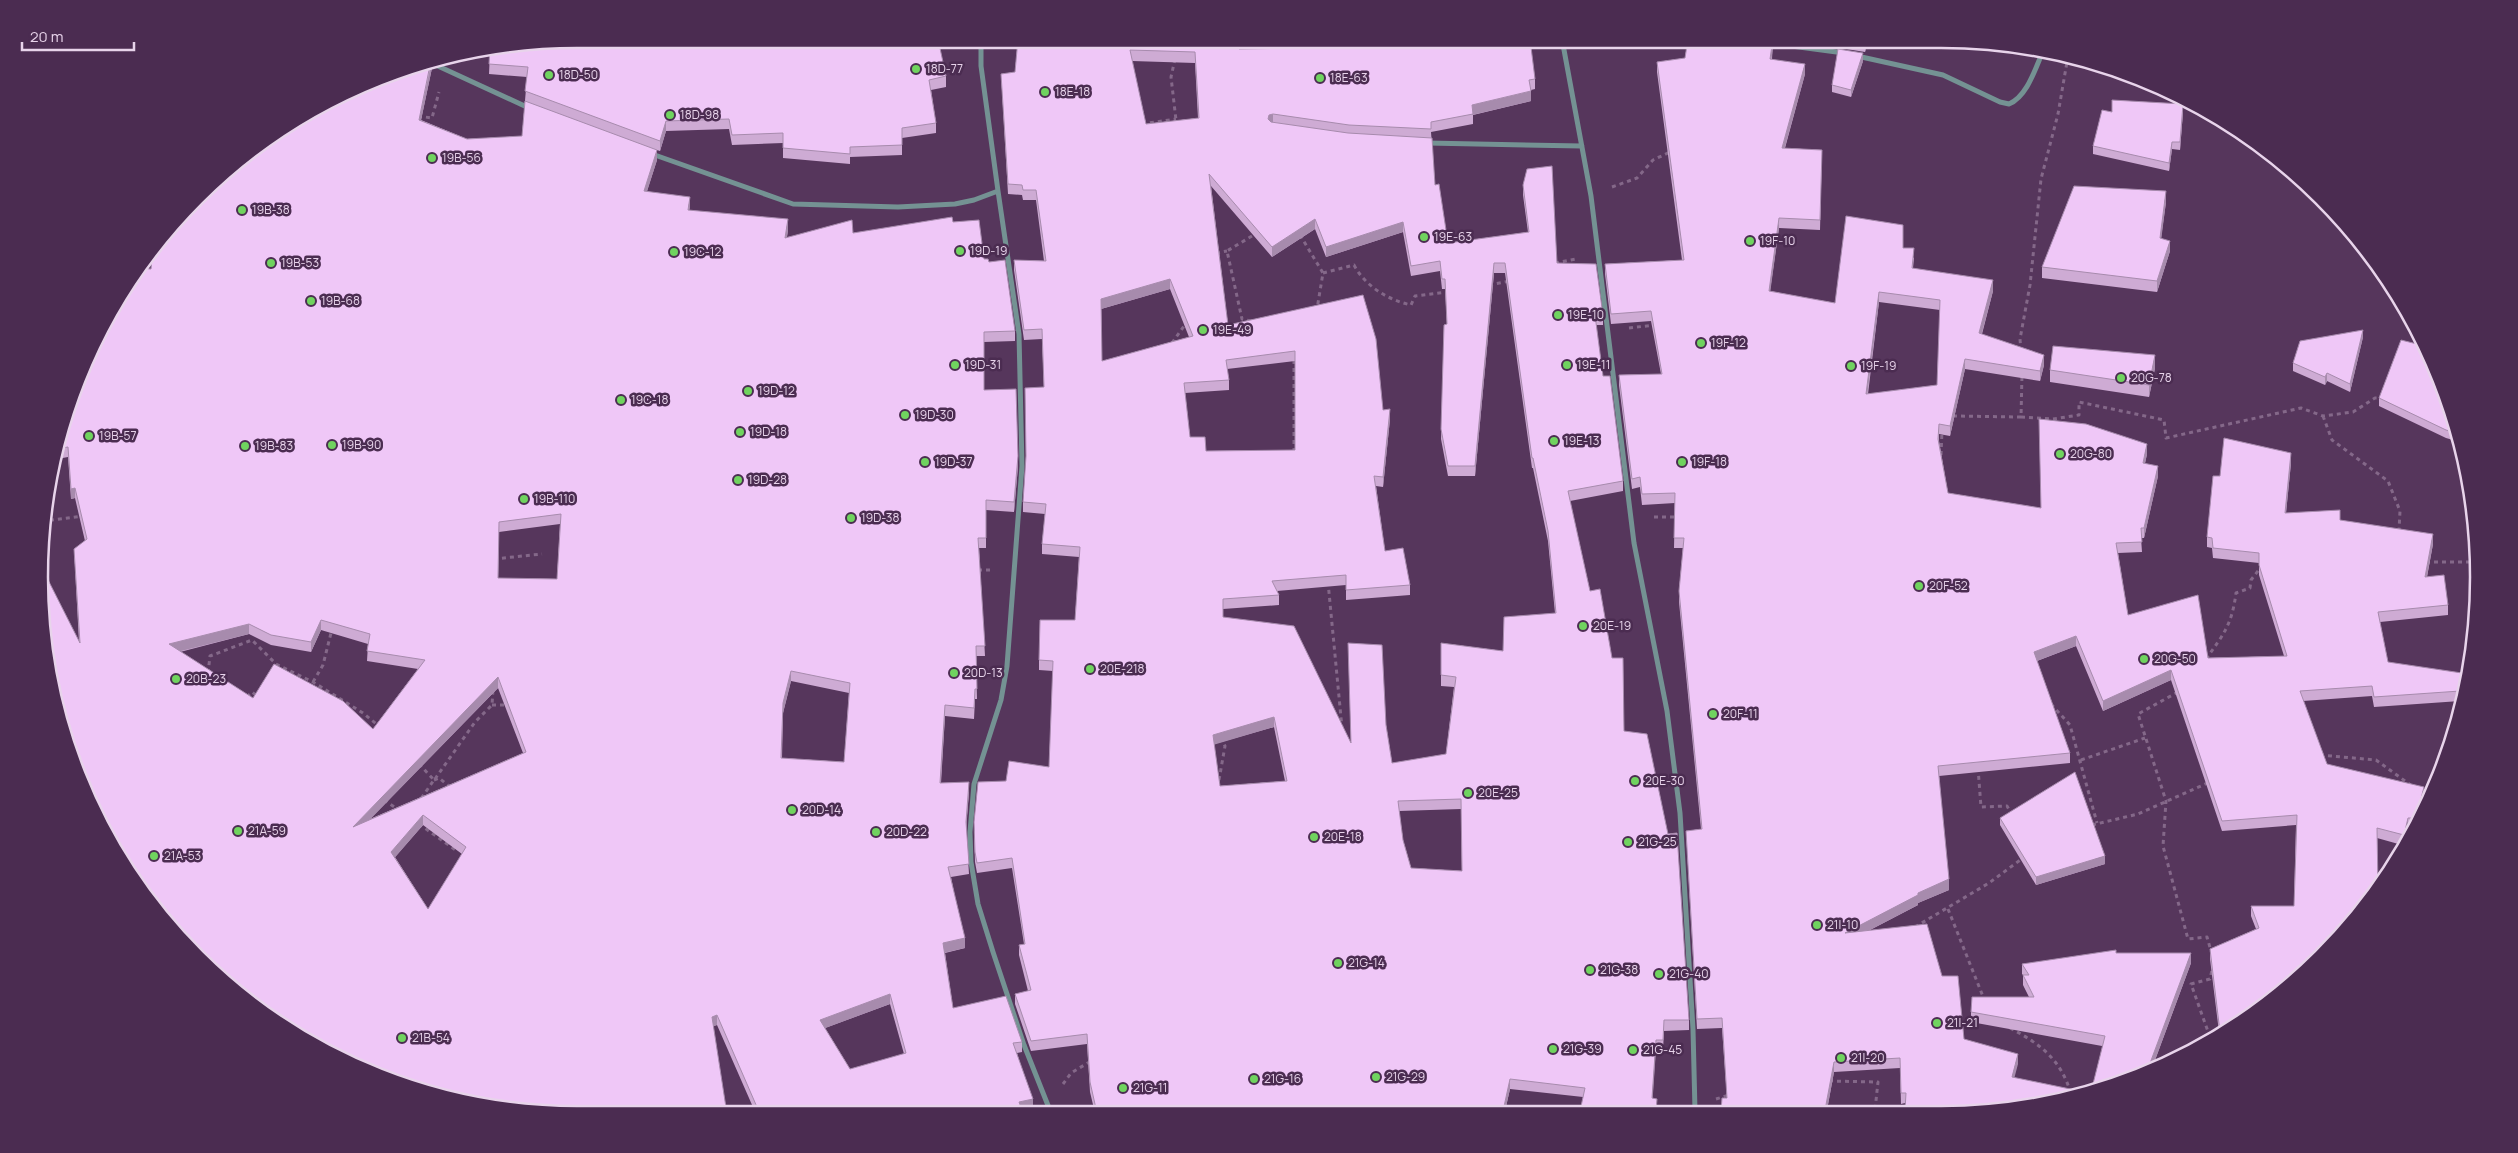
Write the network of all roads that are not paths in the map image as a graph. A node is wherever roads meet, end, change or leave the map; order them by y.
1 (981, 48) edge
2 (1564, 48) edge
3 (1812, 48) edge
4 (2040, 57) edge
5 (438, 67) edge
6 (538, 112) edge
7 (1418, 143) edge
8 (1582, 146) junction
9 (648, 152) edge
10 (998, 191) junction
11 (1049, 1106) edge
12 (1695, 1106) edge

1 - 10 street
2 - 8 street
3 - 4 street
5 - 6 street
7 - 8 street
8 - 12 street
9 - 10 street
10 - 11 street

